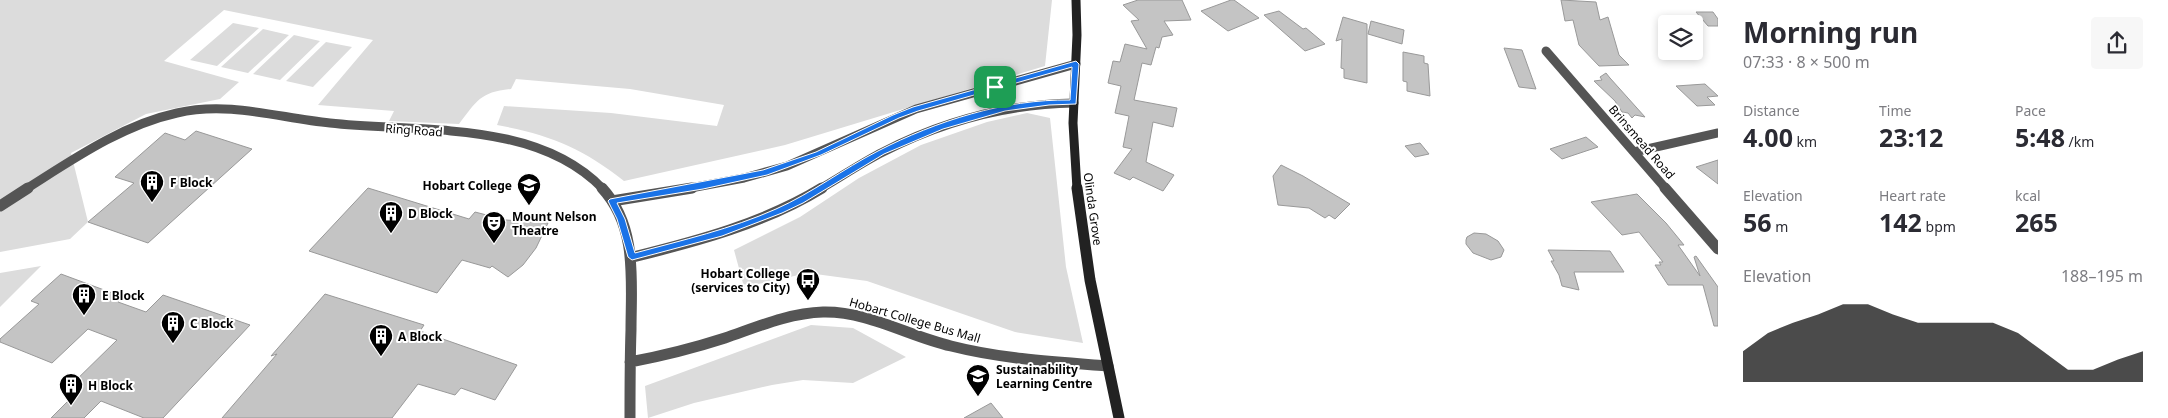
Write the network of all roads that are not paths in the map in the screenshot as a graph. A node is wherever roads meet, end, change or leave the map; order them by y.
1 (1076, 0) edge
2 (1546, 52) dead end
3 (1076, 64) junction
4 (1074, 102) junction
5 (1718, 133) edge
6 (1634, 152) junction
7 (612, 201) junction
8 (0, 206) edge
9 (1718, 249) edge
10 (632, 257) junction
11 (630, 362) junction
12 (1108, 366) junction
13 (630, 418) edge
14 (1119, 418) edge

1 - 3 main road, Olinda Grove
2 - 6 street, Brinsmead Road
3 - 4 main road, Olinda Grove
3 - 7 street
4 - 10 street
4 - 12 main road, Olinda Grove
5 - 6 street
6 - 9 street, Brinsmead Road
7 - 8 street, Ring Road
7 - 10 street, Ring Road
10 - 11 street, Ring Road
11 - 12 street, Hobart College Bus Mall
11 - 13 street, Ring Road
12 - 14 main road, Olinda Grove

